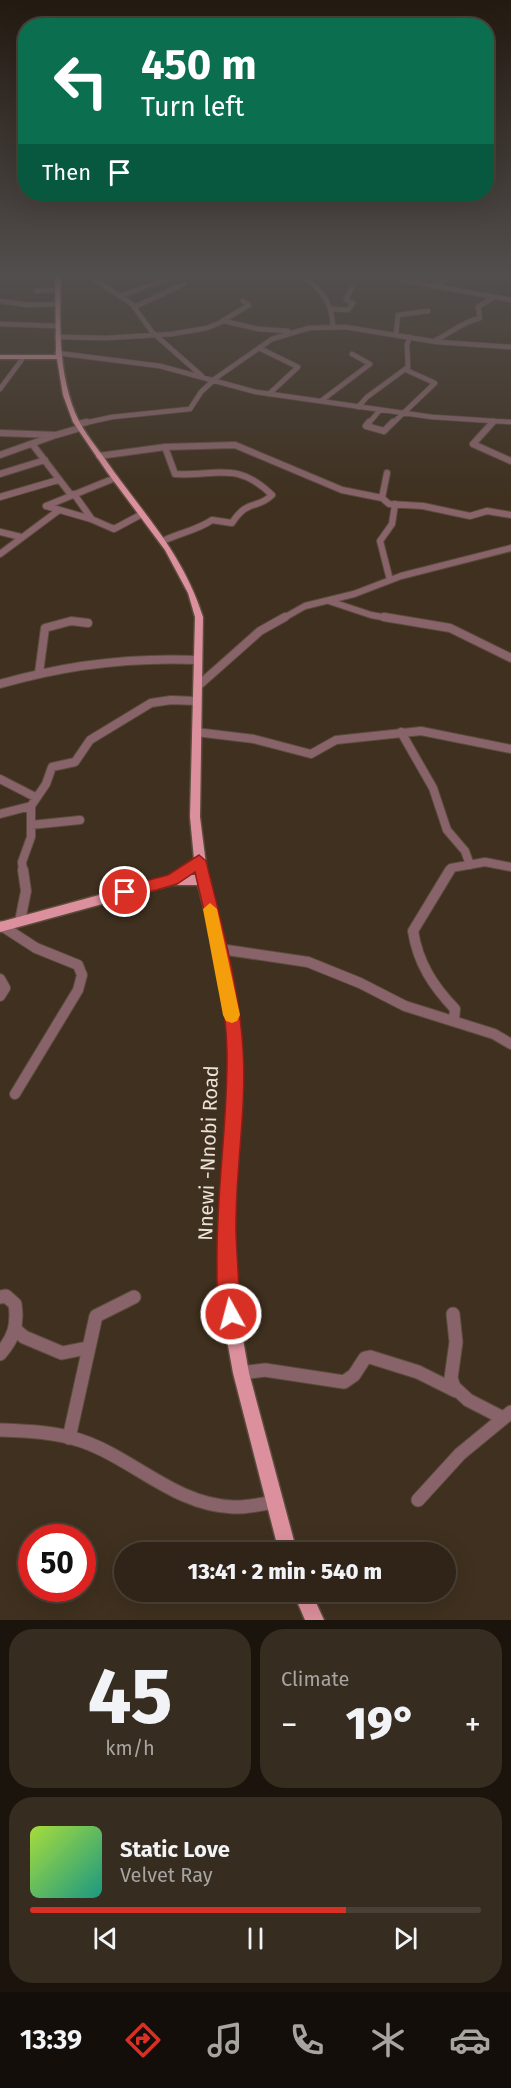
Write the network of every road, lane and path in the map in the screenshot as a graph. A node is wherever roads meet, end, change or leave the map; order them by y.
1 (57, 348) edge
2 (172, 348) edge
3 (259, 348) joint
4 (407, 348) edge
5 (352, 354) dead end
6 (57, 355) junction
7 (0, 357) edge
8 (23, 358) junction
9 (406, 370) junction
10 (202, 376) junction
11 (214, 380) junction
12 (0, 389) edge
13 (269, 394) junction
14 (321, 401) junction
15 (358, 407) junction
16 (380, 410) junction
17 (403, 413) junction
18 (495, 422) junction
19 (511, 422) edge
20 (79, 426) junction
21 (0, 433) edge
22 (56, 435) junction
23 (33, 444) junction
24 (165, 447) junction
25 (0, 455) edge
26 (99, 456) junction
27 (45, 460) junction
28 (511, 461) edge
29 (387, 473) dead end
30 (0, 474) edge
31 (115, 478) junction
32 (58, 480) junction
33 (72, 495) junction
34 (0, 497) edge
35 (382, 498) junction
36 (395, 504) junction
37 (59, 510) junction
38 (142, 514) junction
39 (511, 515) edge
40 (91, 519) junction
41 (0, 532) edge
42 (21, 537) junction
43 (164, 541) junction
44 (511, 548) edge
45 (0, 554) edge
46 (390, 580) junction
47 (328, 601) junction
48 (88, 623) dead end
49 (511, 658) edge
50 (198, 660) junction
51 (39, 672) junction
52 (0, 684) edge
53 (198, 686) junction
54 (196, 700) junction
55 (196, 732) junction
56 (401, 732) junction
57 (511, 749) edge
58 (0, 779) edge
59 (35, 797) junction
60 (31, 806) junction
61 (0, 814) edge
62 (80, 820) dead end
63 (31, 825) junction
64 (199, 861) junction
65 (470, 865) junction
66 (511, 867) edge
67 (172, 880) junction
68 (202, 880) junction
69 (20, 921) junction
70 (1, 927) edge
71 (220, 949) junction
72 (0, 979) edge
73 (0, 996) edge
74 (454, 1020) junction
75 (511, 1044) edge
76 (15, 1094) dead end
77 (0, 1297) edge
78 (134, 1297) dead end
79 (453, 1314) dead end
80 (17, 1331) junction
81 (87, 1348) junction
82 (0, 1354) edge
83 (241, 1373) junction
84 (456, 1391) junction
85 (507, 1415) edge
86 (0, 1430) edge
87 (69, 1438) junction
88 (418, 1500) dead end
89 (274, 1502) junction
90 (285, 1542) edge
91 (307, 1602) edge
92 (315, 1620) edge

1 - 6 main road, Nnewi -Nnobi Road
2 - 10 street
3 - 11 street
3 - 13 street
4 - 9 street
5 - 14 street
6 - 8 main road
6 - 10 street
6 - 20 main road, Nnewi -Nnobi Road
7 - 8 main road
8 - 12 street
9 - 15 street
9 - 17 street
10 - 11 street
11 - 13 street
11 - 20 street
13 - 14 street
14 - 15 street
15 - 16 street
16 - 17 street
16 - 17 street
17 - 18 street
18 - 19 street
18 - 28 street
20 - 22 street
20 - 26 main road, Nnewi -Nnobi Road
21 - 22 street
22 - 23 street
23 - 25 street
23 - 27 street
24 - 26 street
24 - 35 street
24 - 43 street
26 - 31 main road, Nnewi -Nnobi Road
27 - 30 street
27 - 32 street
29 - 35 street
31 - 33 street
31 - 38 main road, Nnewi -Nnobi Road
32 - 33 street
32 - 34 street
33 - 37 street
33 - 40 street
35 - 36 street
36 - 39 street
36 - 46 street
37 - 40 street
37 - 42 street
38 - 40 street
38 - 43 main road, Nnewi -Nnobi Road
41 - 42 street
42 - 45 street
43 - 50 main road, Nnewi -Nnobi Road
44 - 46 street
46 - 47 street
47 - 49 street
47 - 53 street
48 - 51 street
50 - 51 street
50 - 53 main road, Nnewi -Nnobi Road
51 - 52 street
53 - 54 main road, Nnewi -Nnobi Road
54 - 55 main road, Nnewi -Nnobi Road
54 - 59 street
55 - 56 street
55 - 64 main road, Nnewi -Nnobi Road
56 - 57 street
56 - 65 street
58 - 59 street
59 - 60 street
60 - 61 street
60 - 63 street
62 - 63 street
63 - 69 street
64 - 67 main road
64 - 68 main road, Nnewi -Nnobi Road
65 - 66 street
65 - 74 street
67 - 68 main road
67 - 69 main road
68 - 71 main road, Nnewi -Nnobi Road
69 - 70 main road
70 - 76 street
71 - 74 street
71 - 83 main road, Nnewi -Nnobi Road
72 - 73 street
74 - 75 street
77 - 80 street
78 - 81 street
79 - 84 street
80 - 81 street
80 - 82 street
81 - 87 street
83 - 84 street
83 - 89 main road, Nnewi -Nnobi Road
84 - 85 street
85 - 88 street
86 - 87 street
87 - 89 street
89 - 90 main road, Nnewi -Nnobi Road
91 - 92 main road

